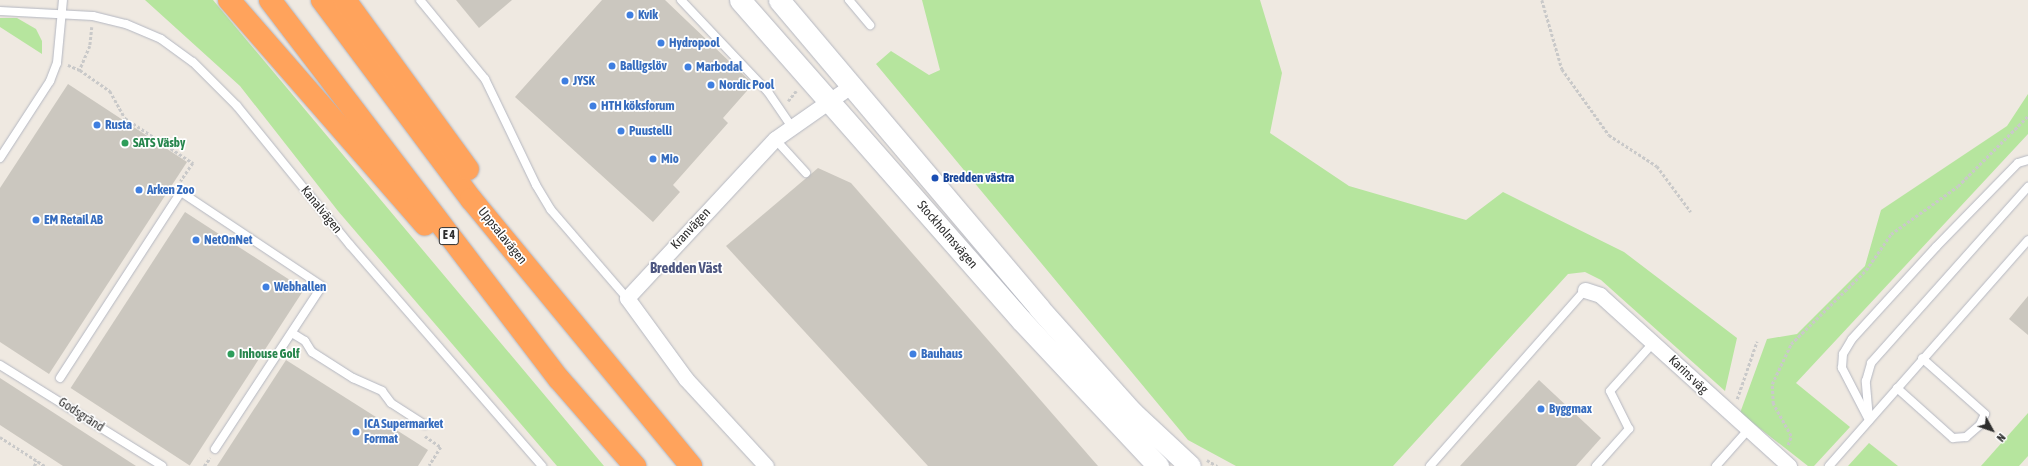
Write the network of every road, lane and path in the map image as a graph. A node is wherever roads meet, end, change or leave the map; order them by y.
1 (63, 0) edge
2 (229, 0) edge
3 (270, 0) edge
4 (322, 0) edge
5 (345, 0) edge
6 (420, 0) edge
7 (682, 0) edge
8 (740, 0) edge
9 (778, 0) edge
10 (849, 0) edge
11 (1542, 0) edge
12 (0, 10) edge
13 (62, 14) junction
14 (870, 25) dead end
15 (92, 26) dead end
16 (852, 85) junction
17 (799, 87) dead end
18 (830, 100) junction
19 (780, 111) junction
20 (2028, 116) edge
21 (792, 127) junction
22 (775, 139) junction
23 (0, 158) edge
24 (2028, 160) edge
25 (806, 173) dead end
26 (178, 187) dead end
27 (2028, 187) edge
28 (1691, 212) dead end
29 (2027, 239) edge
30 (1585, 290) joint
31 (627, 298) junction
32 (292, 333) junction
33 (1757, 341) dead end
34 (1654, 342) junction
35 (1922, 358) junction
36 (0, 365) edge
37 (60, 378) dead end
38 (558, 379) junction
39 (1741, 388) dead end
40 (1897, 388) junction
41 (648, 413) junction
42 (1870, 420) junction
43 (425, 425) dead end
44 (1747, 431) junction
45 (422, 434) dead end
46 (0, 437) edge
47 (215, 449) dead end
48 (37, 461) junction
49 (1786, 464) edge
50 (34, 466) edge
51 (45, 466) edge
52 (162, 466) edge
53 (429, 466) edge
54 (542, 466) edge
55 (635, 466) edge
56 (691, 466) edge
57 (766, 466) edge
58 (1158, 466) edge
59 (1190, 466) edge
60 (1430, 466) edge
61 (1596, 466) edge
62 (1716, 466) edge
63 (1829, 466) edge

1 - 13 lane
2 - 38 highway
3 - 38 highway, E 4
4 - 41 highway, Uppsalavägen
5 - 41 highway
6 - 31 lane
7 - 19 lane
8 - 18 main road, Stockholmsvägen
9 - 16 main road, Stockholmsvägen
10 - 14 lane
11 - 28 path
12 - 13 lane, Kanalvägen
13 - 23 lane
13 - 54 lane, Kanalvägen
15 - 26 path
16 - 18 street, Kranvägen
16 - 59 main road, Stockholmsvägen
17 - 19 path
18 - 21 street, Kranvägen
18 - 58 main road, Stockholmsvägen
19 - 21 lane
20 - 49 path
21 - 22 street, Kranvägen
22 - 25 lane
22 - 31 street, Kranvägen
24 - 42 lane
27 - 42 lane
29 - 35 lane
30 - 34 street, Karins väg
30 - 60 lane
31 - 57 street
32 - 37 lane
32 - 43 lane
32 - 47 lane
33 - 39 path
34 - 44 street, Karins väg
34 - 61 lane
35 - 40 lane
35 - 40 lane
36 - 52 lane, Godsgränd
38 - 55 highway, E 4
40 - 42 lane
41 - 56 highway, Uppsalavägen
42 - 63 lane
44 - 49 street, Karins väg
44 - 62 lane
45 - 53 path
46 - 48 path
48 - 50 path
48 - 51 path

